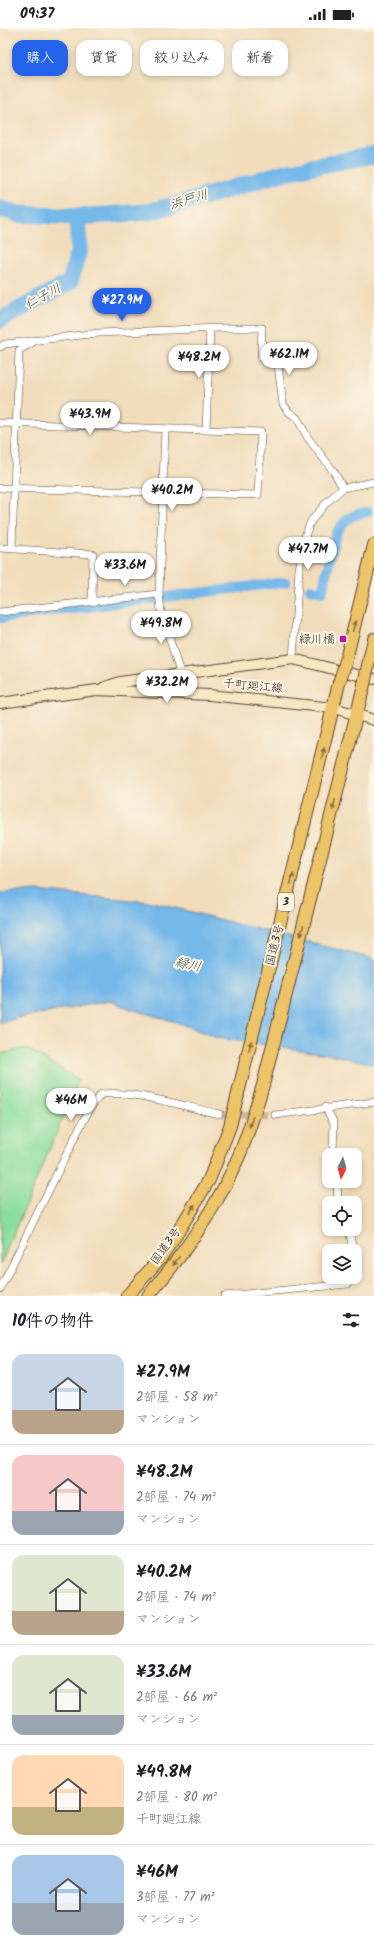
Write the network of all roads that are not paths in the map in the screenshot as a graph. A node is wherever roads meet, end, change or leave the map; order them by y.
1 (210, 328) junction
2 (37, 341) junction
3 (0, 347) edge
4 (0, 423) edge
5 (16, 424) junction
6 (165, 429) junction
7 (206, 430) junction
8 (374, 482) edge
9 (0, 488) edge
10 (343, 488) junction
11 (14, 489) junction
12 (163, 492) junction
13 (374, 545) edge
14 (0, 548) edge
15 (12, 548) junction
16 (159, 594) junction
17 (92, 600) junction
18 (0, 612) edge
19 (374, 639) edge
20 (293, 659) junction
21 (180, 674) junction
22 (371, 674) edge
23 (97, 690) junction
24 (0, 702) edge
25 (333, 714) junction
26 (357, 714) junction
27 (374, 720) edge
28 (374, 1102) edge
29 (325, 1107) junction
30 (218, 1114) tunnel mouth
31 (275, 1115) tunnel mouth
32 (333, 1148) edge
33 (348, 1284) edge
34 (0, 1289) edge
35 (127, 1296) edge
36 (148, 1296) edge
37 (224, 1296) edge

1 - 2 street
1 - 7 street
1 - 10 street
2 - 3 street
2 - 5 street
4 - 5 street
5 - 6 street
5 - 11 street
6 - 7 street
6 - 12 street
7 - 12 street
8 - 10 street
9 - 11 street
10 - 20 street
11 - 12 street
11 - 15 street
12 - 16 street
25 -> 13 highway, 国道3号 / 3, bridge
14 - 15 street
15 - 17 street
16 - 17 street
16 - 21 street
17 - 18 street
19 - 22 highway, 国道3号 / 3
20 - 21 main road, 千町廻江線
20 - 22 main road
21 - 23 main road, 千町廻江線
22 - 26 highway, 国道3号 / 3, bridge
23 - 24 main road, 千町廻江線
23 - 25 main road, 千町廻江線
25 - 26 main road, 千町廻江線
35 -> 25 highway, 国道3号 / 3
26 - 27 main road, 千町廻江線
26 -> 36 highway, 国道3号 / 3
28 - 29 street
29 - 31 street
29 - 32 street
30 - 34 street
33 - 37 street

